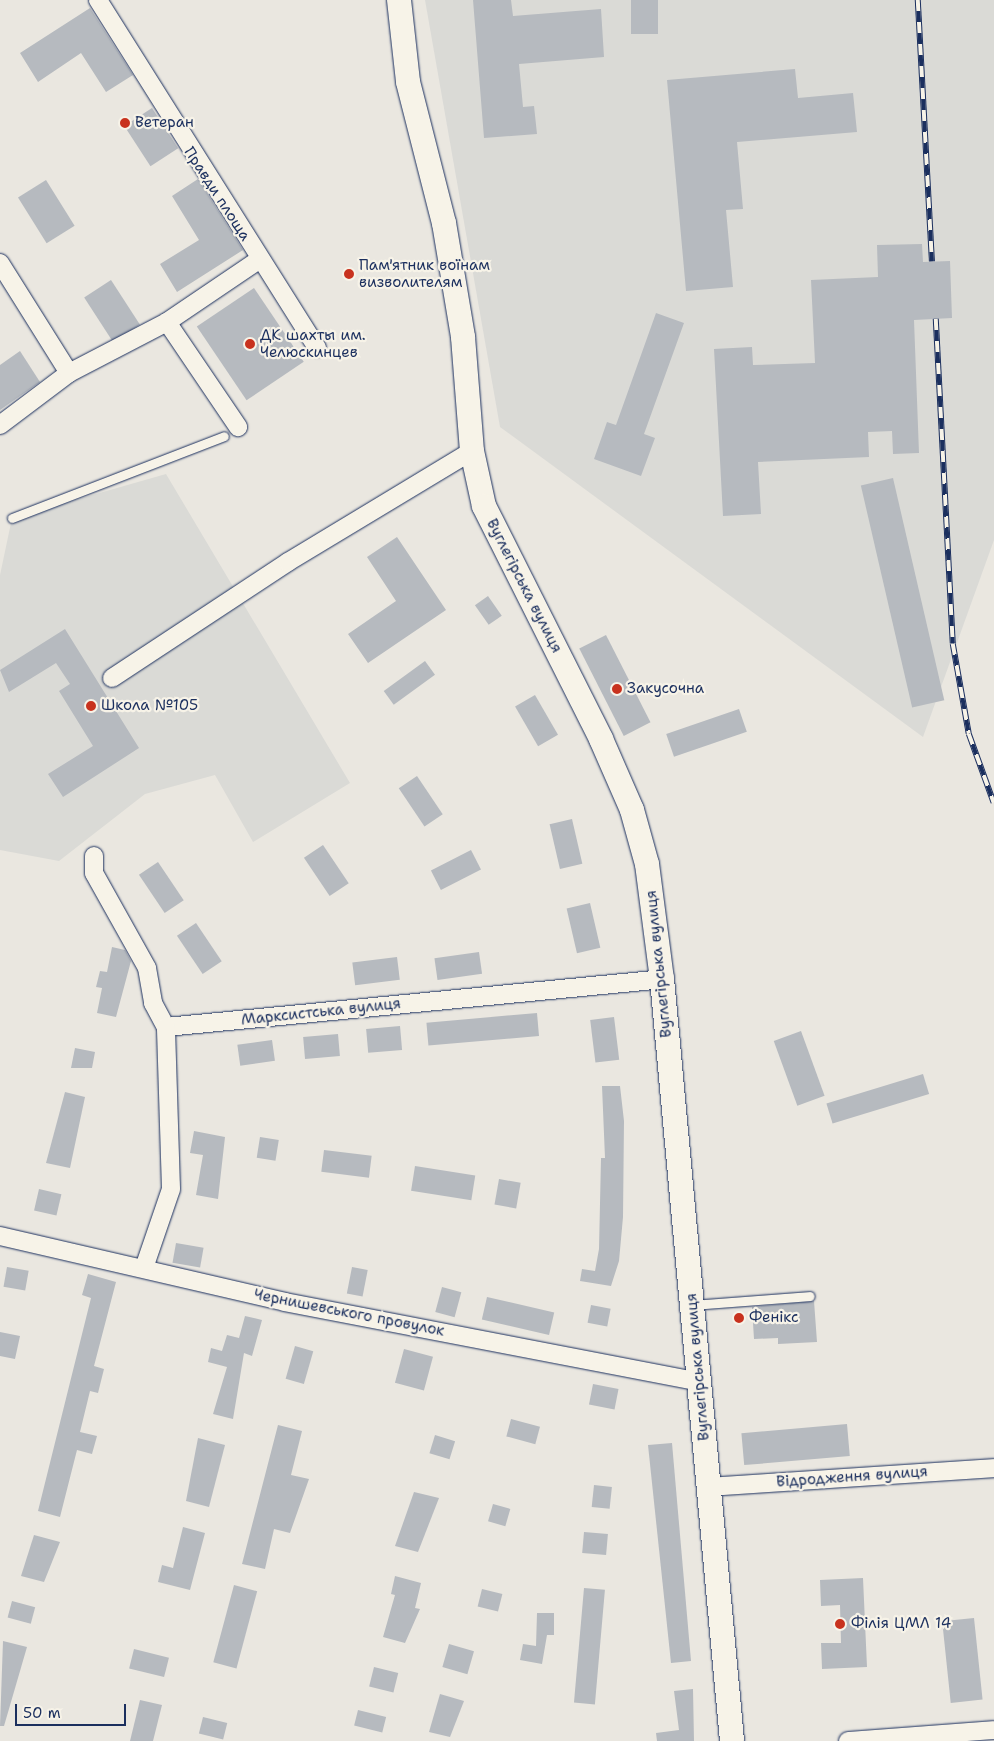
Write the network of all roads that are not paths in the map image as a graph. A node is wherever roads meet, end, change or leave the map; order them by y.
1 (98, 0) edge
2 (399, 0) edge
3 (260, 259) junction
4 (0, 264) edge
5 (167, 322) junction
6 (317, 348) dead end
7 (68, 373) junction
8 (0, 424) edge
9 (231, 431) joint
10 (472, 451) junction
11 (12, 518) dead end
12 (112, 678) dead end
13 (94, 856) dead end
14 (662, 979) junction
15 (166, 1027) junction
16 (0, 1236) edge
17 (144, 1268) junction
18 (810, 1296) dead end
19 (693, 1305) junction
20 (700, 1382) junction
21 (994, 1468) edge
22 (709, 1487) junction
23 (994, 1730) edge
24 (732, 1741) edge
25 (848, 1741) edge

1 - 3 street, Правди площа
2 - 10 street, Вуглегірська вулиця
3 - 5 street
3 - 6 street, Правди площа
4 - 7 street
5 - 7 street
5 - 9 street
7 - 8 street
9 - 11 lane
10 - 12 street
10 - 14 street, Вуглегірська вулиця
13 - 15 street
14 - 15 street, Марксистська вулиця
14 - 19 street, Вуглегірська вулиця
15 - 17 street
16 - 17 street, Чернишевського провулок
17 - 20 street, Чернишевського провулок
18 - 19 lane
19 - 20 street, Вуглегірська вулиця
20 - 22 street, Вуглегірська вулиця
21 - 22 street, Відродження вулиця
22 - 24 street, Вуглегірська вулиця
23 - 25 street

